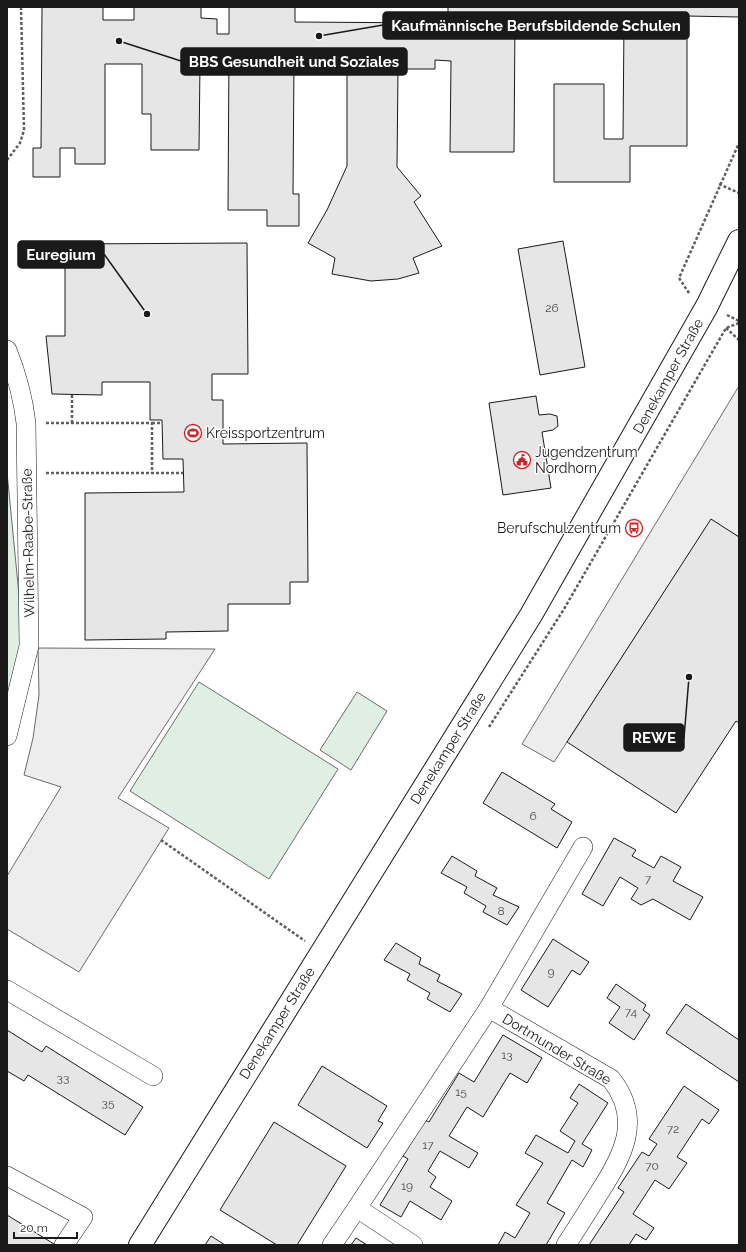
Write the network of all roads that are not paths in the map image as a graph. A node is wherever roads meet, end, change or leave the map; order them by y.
1 (737, 249) edge
2 (7, 350) edge
3 (7, 736) edge
4 (583, 846) dead end
5 (7, 990) edge
6 (489, 1008) junction
7 (153, 1076) dead end
8 (7, 1176) edge
9 (357, 1208) junction
10 (64, 1245) edge
11 (140, 1245) edge
12 (332, 1245) edge
13 (413, 1245) edge
14 (566, 1245) edge

1 - 11 street, Denekamper Straße
2 - 3 street, Wilhelm-Raabe-Straße
4 - 6 street, Dortmunder Straße
5 - 7 street
6 - 9 street, Dortmunder Straße
6 - 14 street, Dortmunder Straße
8 - 10 street
9 - 12 street, Dortmunder Straße
9 - 13 street

